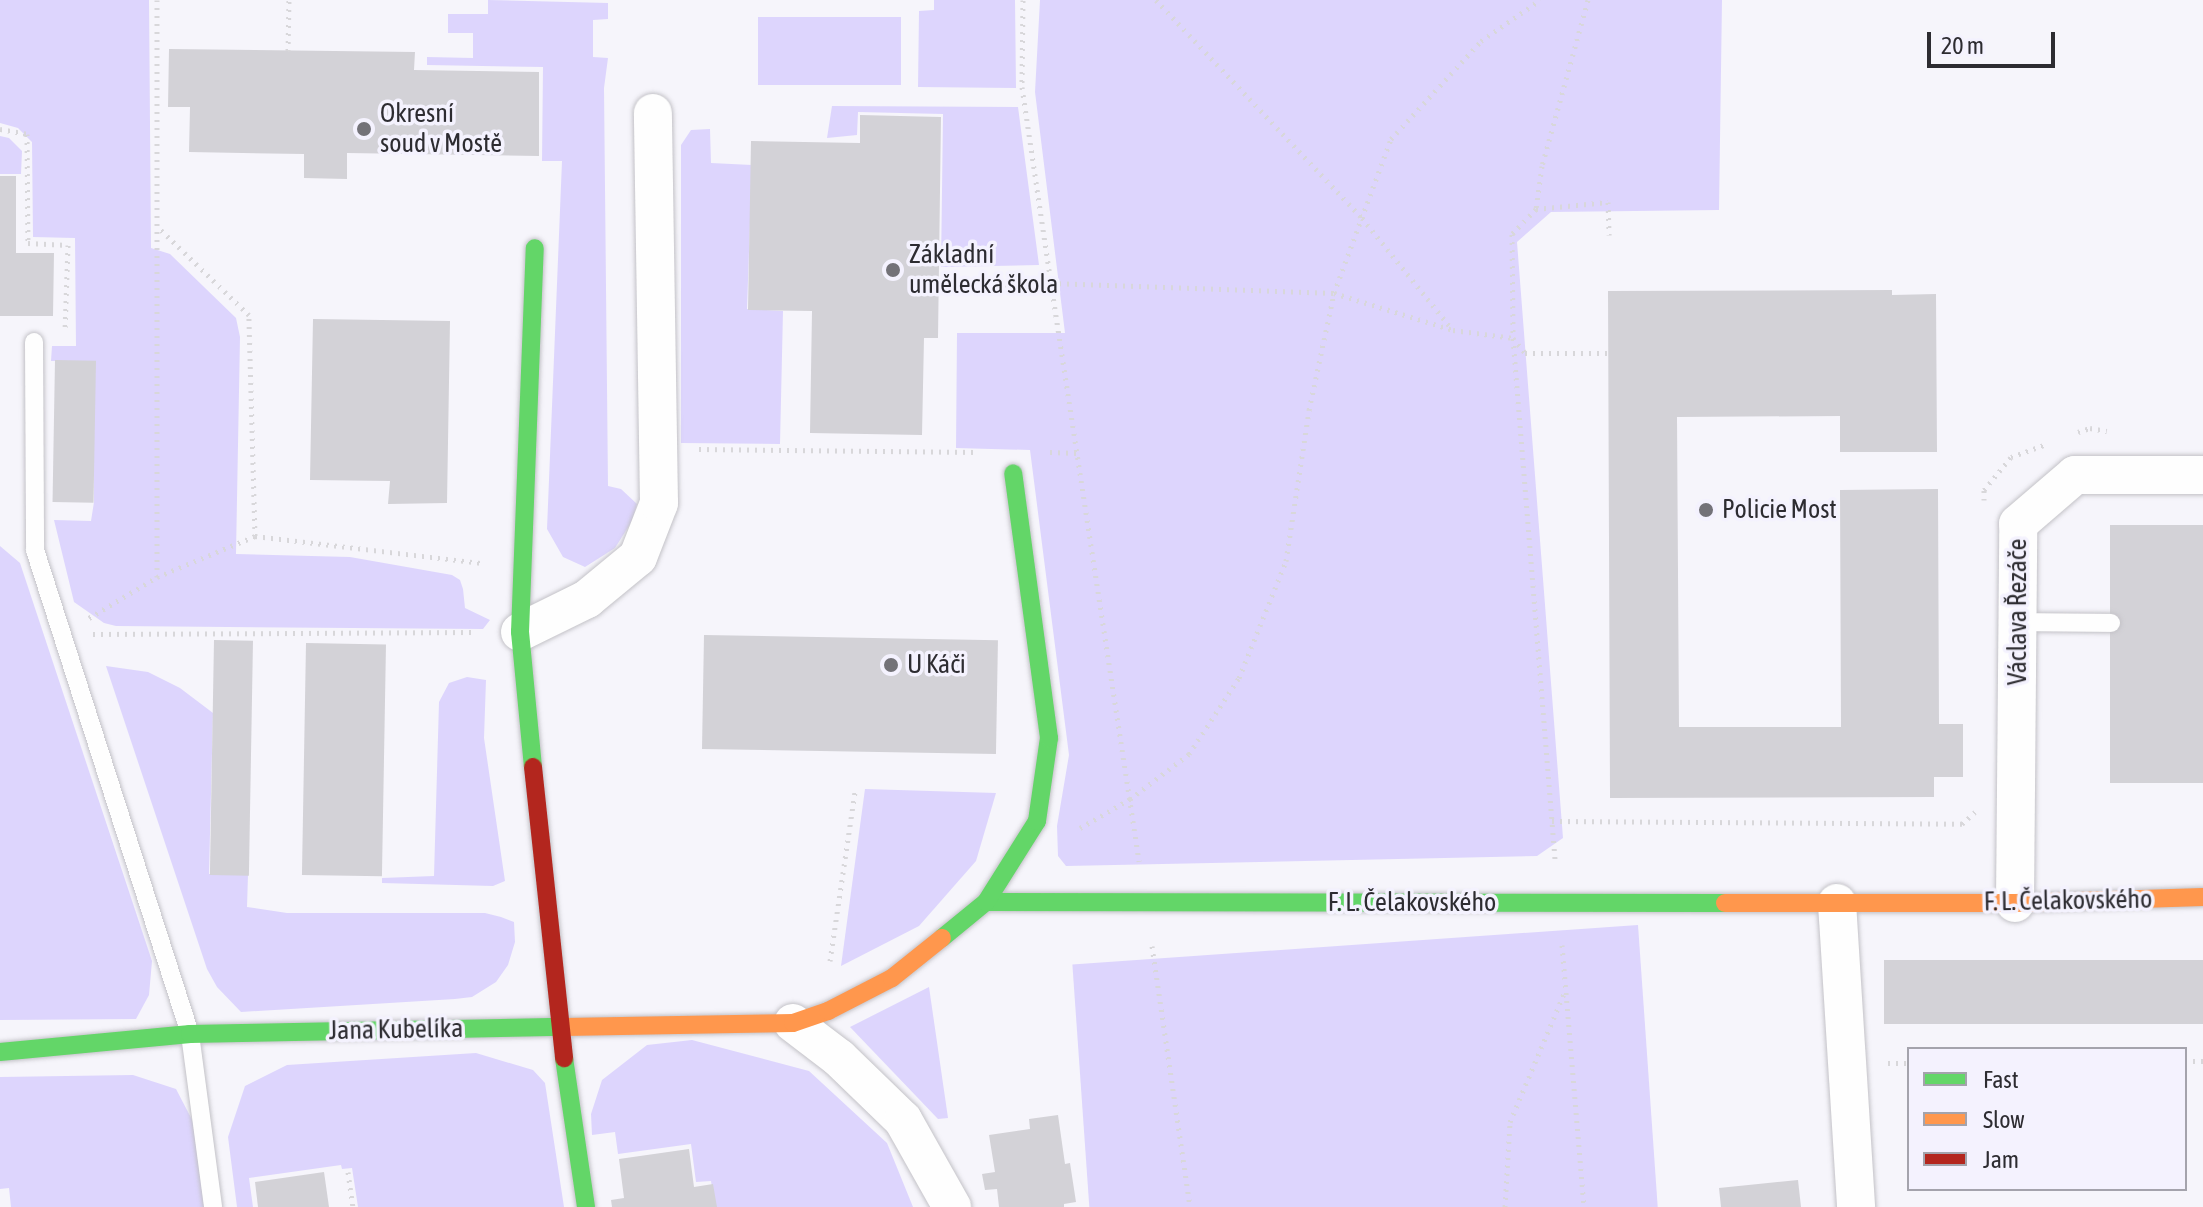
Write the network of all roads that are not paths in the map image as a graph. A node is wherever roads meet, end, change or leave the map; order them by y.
1 (653, 113) dead end
2 (535, 248) dead end
3 (34, 342) road end
4 (1013, 473) dead end
5 (2203, 475) edge
6 (2020, 622) junction
7 (2111, 623) dead end
8 (520, 632) junction
9 (2203, 897) edge
10 (986, 902) junction
11 (1837, 903) junction
12 (2015, 903) junction
13 (793, 1023) junction
14 (559, 1027) junction
15 (190, 1034) junction
16 (0, 1052) edge
17 (213, 1207) edge
18 (586, 1207) edge
19 (952, 1207) edge
20 (1856, 1207) edge

1 - 8 street
2 - 8 street
3 - 15 lane
4 - 10 street, Jana Kubelíka
5 - 6 street, Václava Řezáče
6 - 7 lane
6 - 12 street, Václava Řezáče
8 - 14 street
9 - 12 street, F. L. Čelakovského
10 - 11 street, F. L. Čelakovského
10 - 13 street, Jana Kubelíka
11 - 12 street, F. L. Čelakovského
11 - 20 street
13 - 14 street, Jana Kubelíka
13 - 19 street
14 - 15 street, Jana Kubelíka
14 - 18 street
15 - 16 street, Jana Kubelíka
15 - 17 lane

